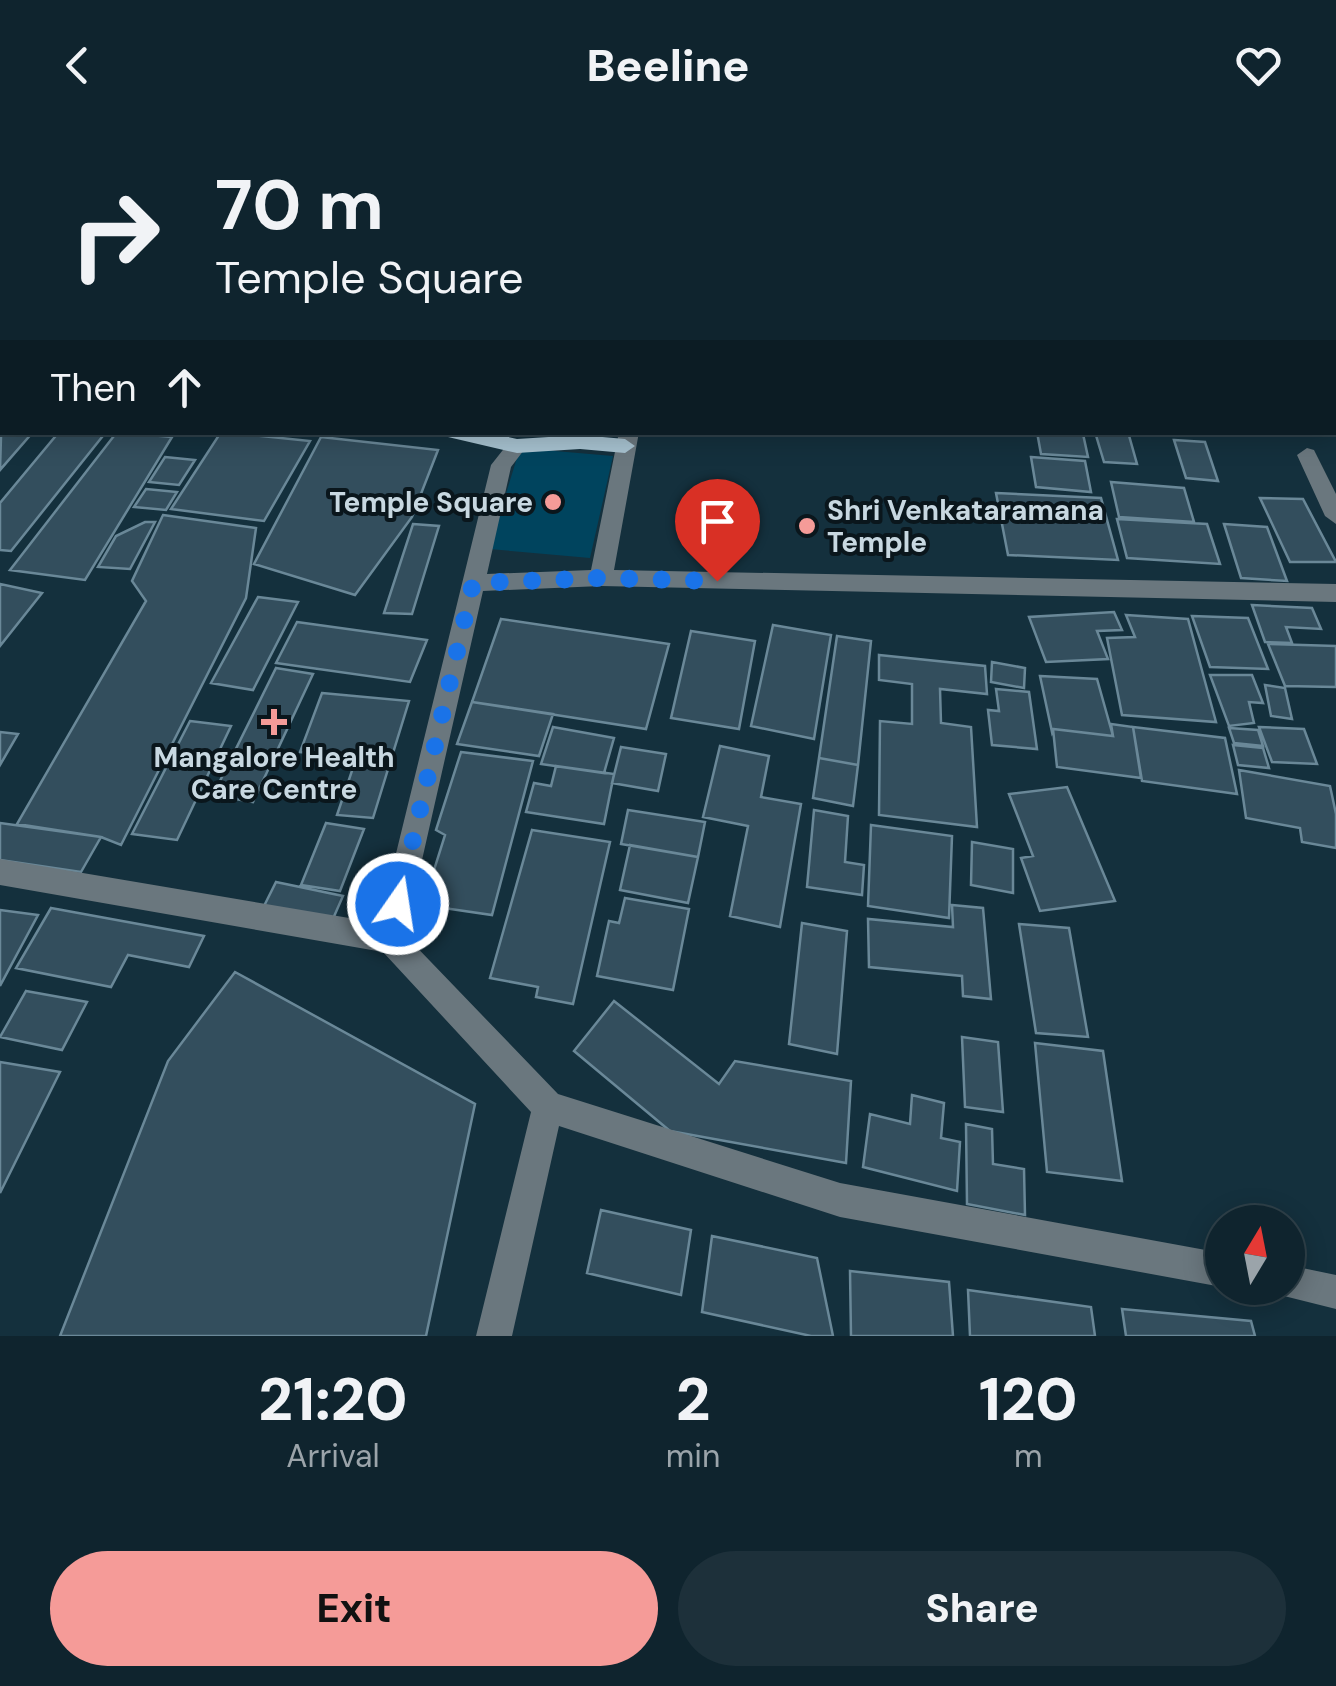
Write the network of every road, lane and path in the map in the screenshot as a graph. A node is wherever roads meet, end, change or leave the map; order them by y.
1 (468, 435) edge
2 (627, 439) edge
3 (517, 446) junction
4 (1307, 455) dead end
5 (1336, 516) edge
6 (600, 578) junction
7 (473, 583) junction
8 (1336, 593) edge
9 (0, 872) edge
10 (390, 939) junction
11 (548, 1107) junction
12 (1205, 1267) edge
13 (1305, 1286) edge
14 (1336, 1292) edge
15 (494, 1336) edge

1 - 3 main road
2 - 3 main road
2 - 6 street
3 - 7 street
4 - 5 street
6 - 7 street
6 - 8 street
7 - 10 street
9 - 10 street
10 - 11 street
11 - 12 street
11 - 15 street
13 - 14 street

